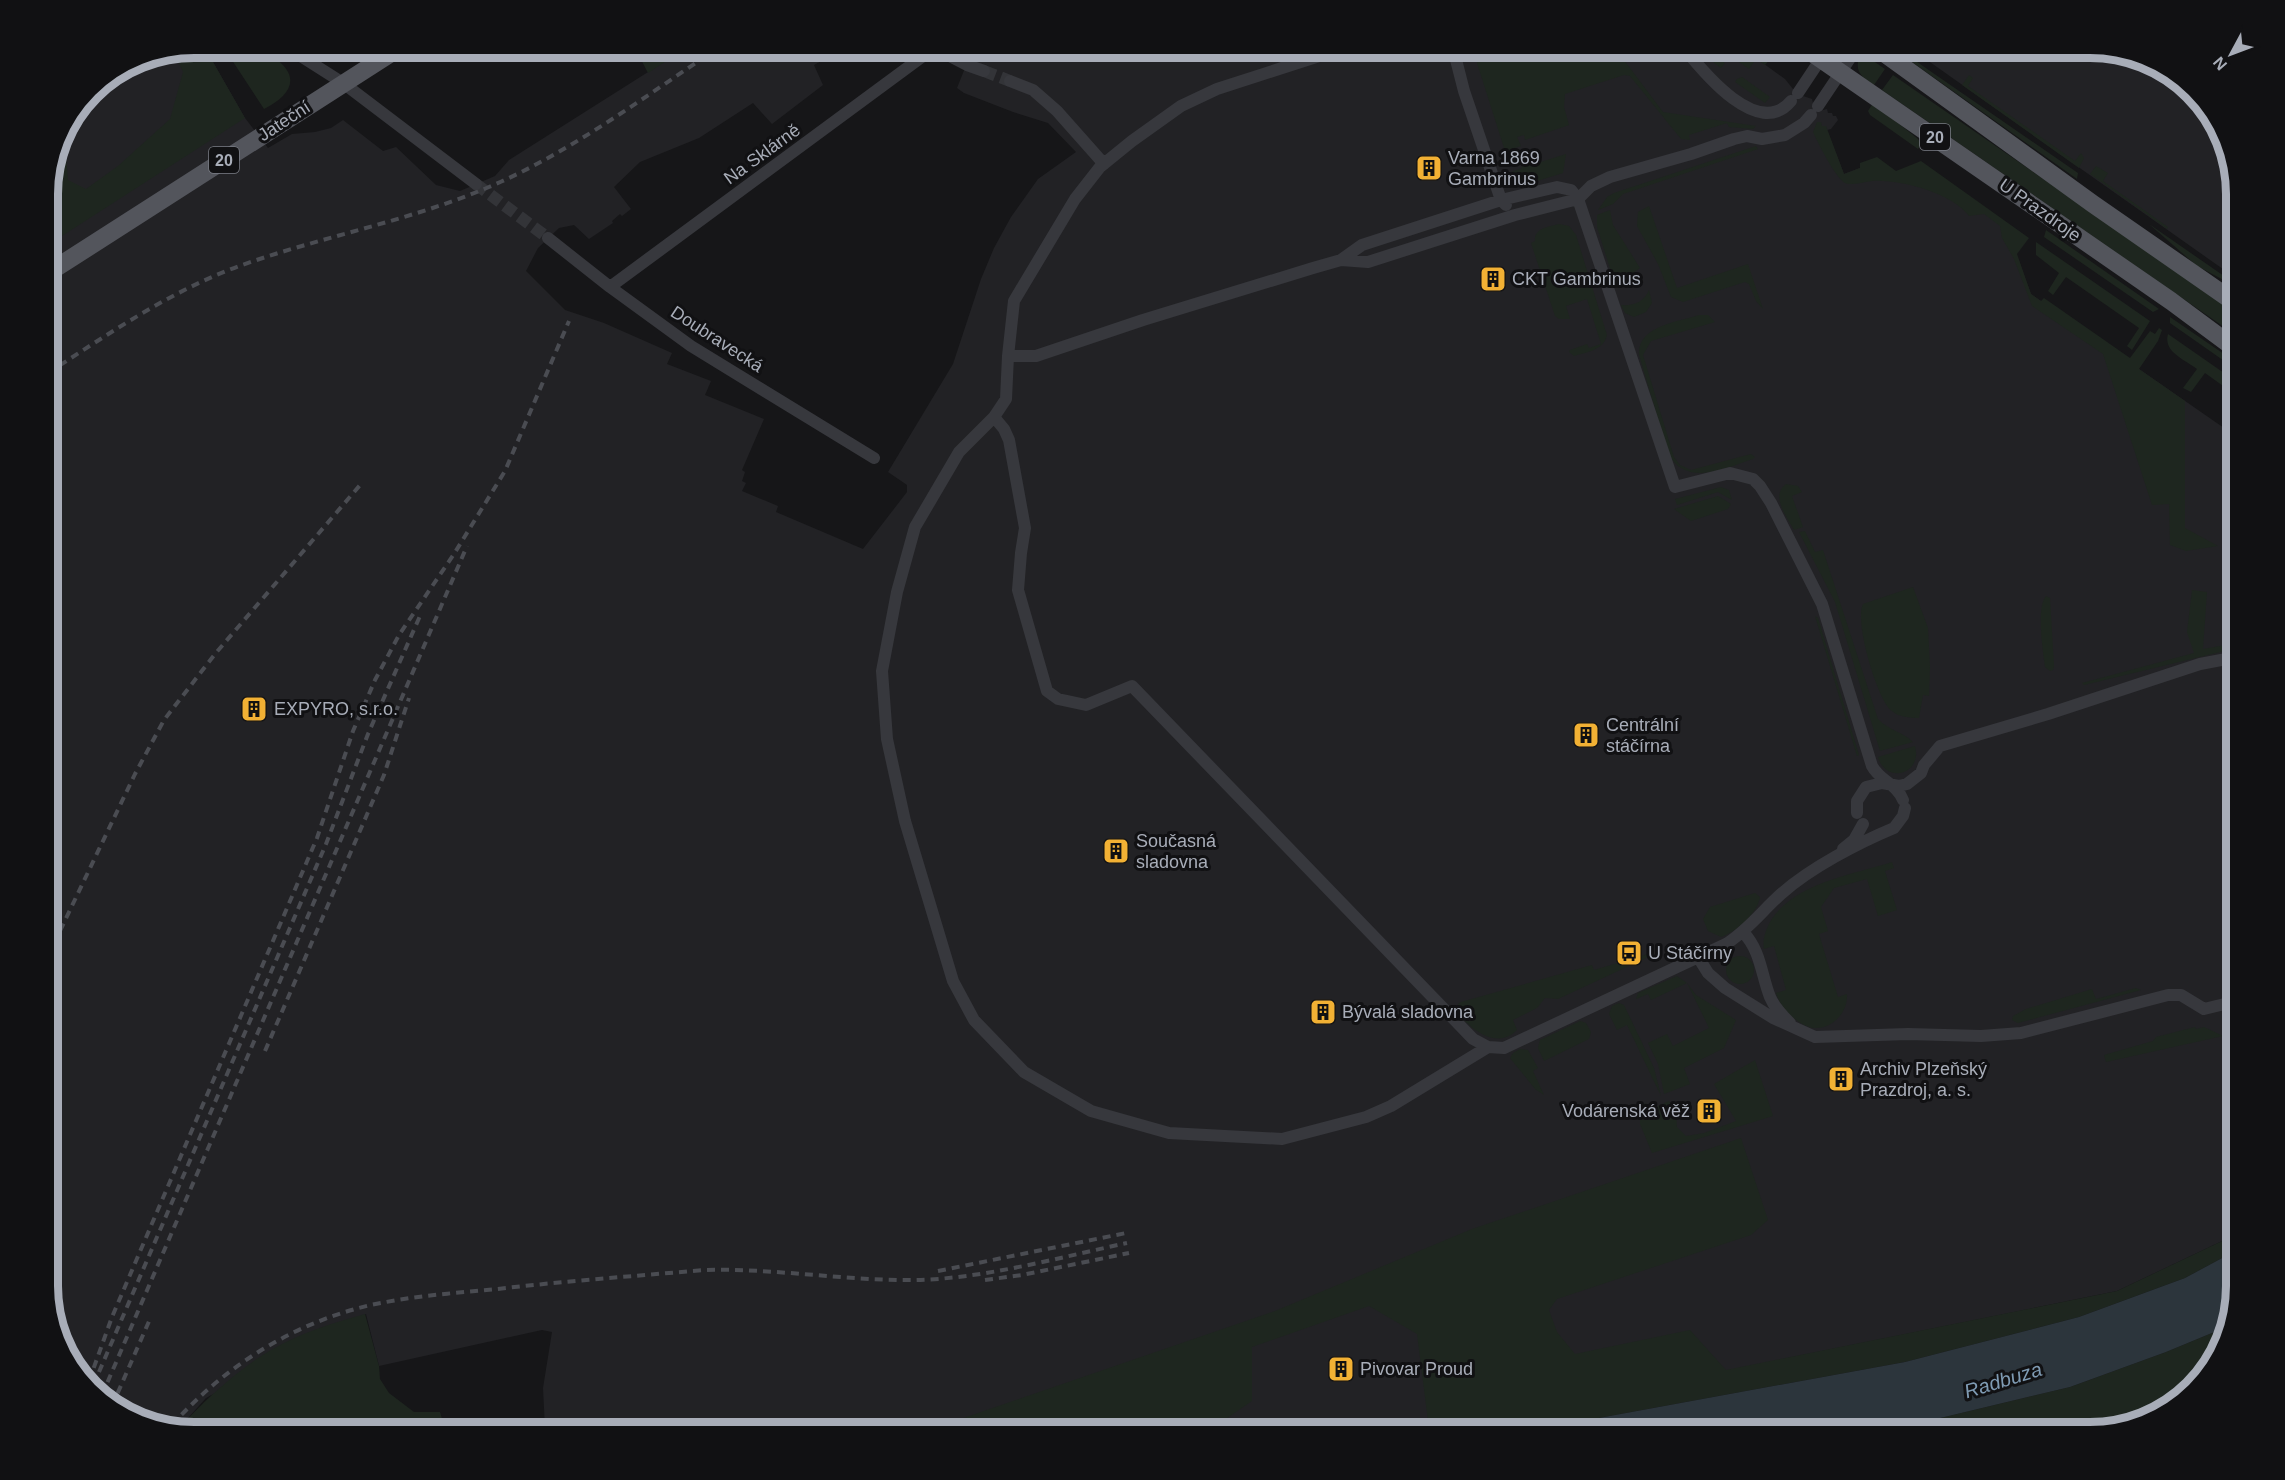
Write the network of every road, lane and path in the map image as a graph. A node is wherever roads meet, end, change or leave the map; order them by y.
1 (304, 58) edge
2 (383, 58) edge
3 (920, 58) edge
4 (953, 58) edge
5 (1313, 58) edge
6 (1456, 58) edge
7 (1693, 58) edge
8 (1814, 58) edge
9 (1826, 58) edge
10 (1851, 58) edge
11 (1890, 58) edge
12 (984, 71) tunnel mouth
13 (1842, 73) junction
14 (1010, 81) tunnel mouth
15 (343, 83) junction
16 (1104, 164) junction
17 (476, 184) tunnel mouth
18 (1578, 199) junction
19 (1501, 200) junction
20 (1515, 215) junction
21 (548, 238) tunnel mouth
22 (1341, 260) junction
23 (59, 266) edge
24 (610, 287) junction
25 (2226, 296) edge
26 (2226, 342) edge
27 (1008, 356) junction
28 (994, 417) junction
29 (874, 458) dead end
30 (2226, 659) edge
31 (1872, 766) junction
32 (1915, 780) junction
33 (1890, 784) junction
34 (1866, 787) junction
35 (1906, 802) junction
36 (1860, 819) junction
37 (1886, 831) junction
38 (1830, 860) junction
39 (1743, 932) junction
40 (1698, 957) junction
41 (2226, 1004) edge
42 (1793, 1026) junction
43 (1488, 1047) junction

1 - 15 street
2 - 15 main road, Jateční / 20
3 - 24 street, Na Sklárně
4 - 12 street, Na Sklárně
5 - 16 street
6 - 19 street
7 - 8 street, U Prazdroje
9 - 13 main road, U Prazdroje / 20
10 - 13 street
11 - 25 main road, U Prazdroje / 20
13 - 18 street
13 - 26 main road, U Prazdroje / 20
14 - 16 street
15 - 17 street
15 - 23 main road, Jateční / 20
16 - 27 street
18 - 19 street
18 - 20 street
18 - 31 street
19 - 20 street
19 - 22 street
20 - 22 street
21 - 24 street, Doubravecká
22 - 27 street
24 - 29 street, Doubravecká
27 - 28 street
28 - 43 street
28 - 43 street
30 - 32 street
31 - 33 street
31 - 34 street
32 - 33 street
32 - 35 street
33 - 34 street
33 - 35 street
34 - 36 street
35 - 37 street
36 - 37 street
36 - 38 street
37 - 38 street
38 - 39 street
39 - 40 street
39 - 42 street
40 - 42 street
40 - 43 street
41 - 42 street

